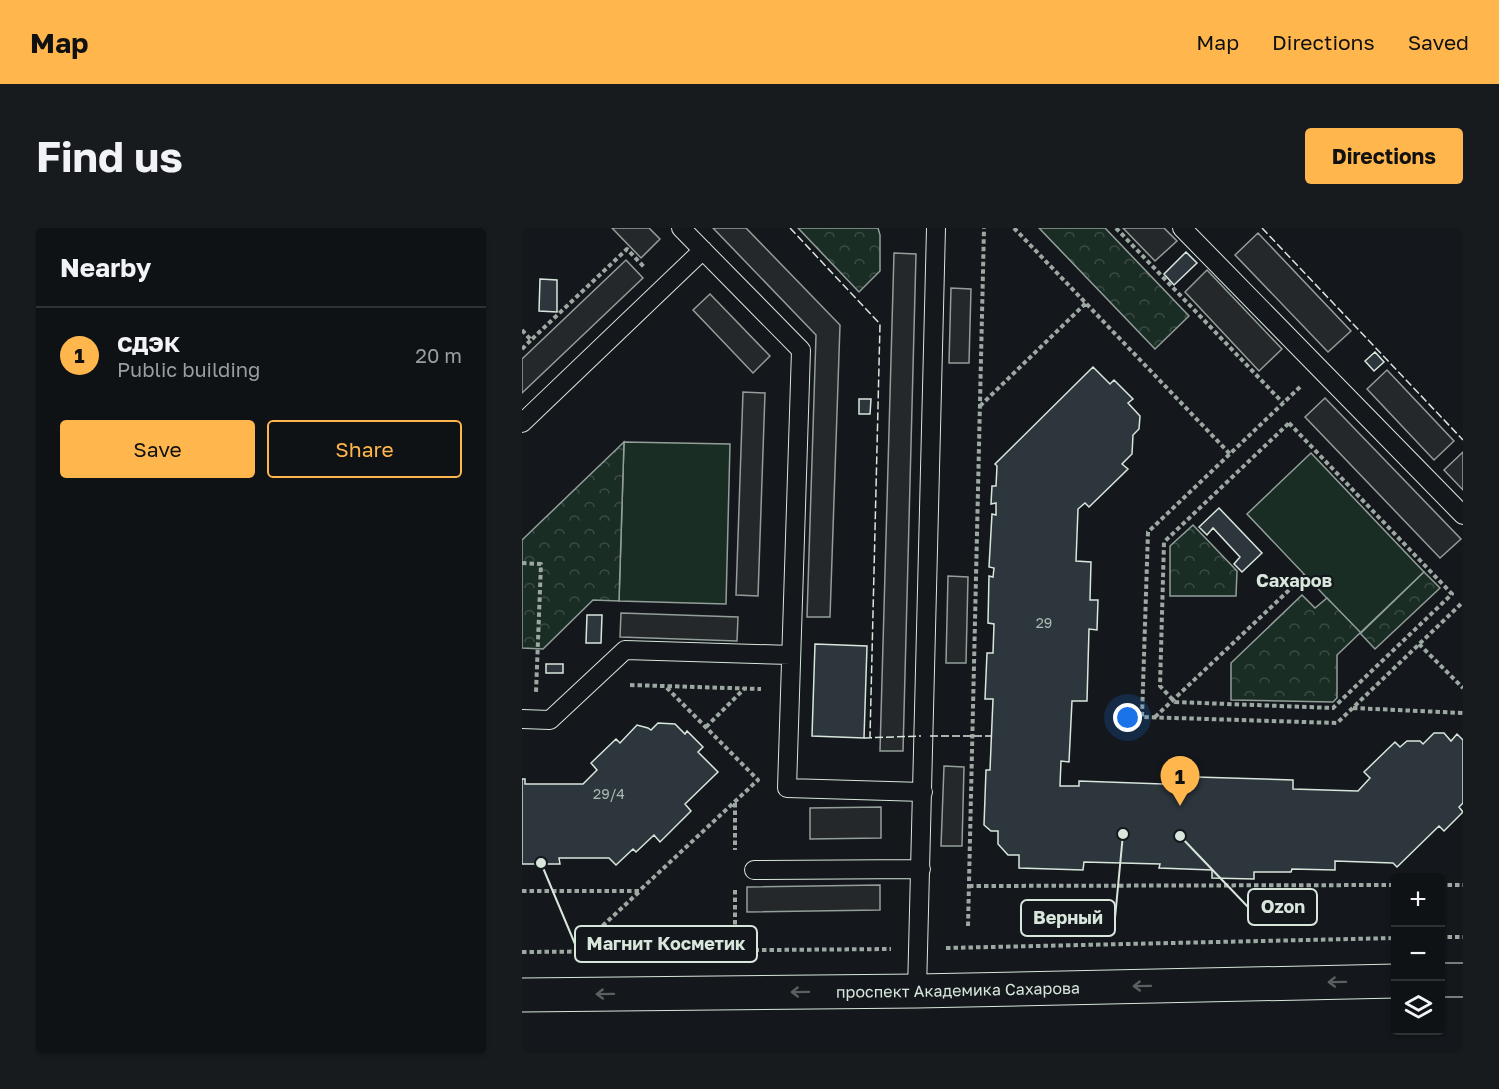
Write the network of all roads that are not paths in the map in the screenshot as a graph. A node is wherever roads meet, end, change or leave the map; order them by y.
1 (681, 228) edge
2 (936, 228) edge
3 (1182, 228) edge
4 (703, 250) junction
5 (522, 423) edge
6 (1463, 515) edge
7 (791, 655) junction
8 (529, 719) edge
9 (923, 792) junction
10 (921, 869) junction
11 (754, 870) dead end
12 (1445, 980) edge
13 (1463, 980) edge
14 (1391, 981) edge
15 (917, 991) junction
16 (522, 995) edge

1 - 4 lane
2 - 9 lane
3 - 6 lane
4 - 5 lane
4 - 7 lane
7 - 8 lane
7 - 9 lane
9 - 10 lane
10 - 11 lane
10 - 15 lane
12 - 13 street
14 -> 15 street, проспект Академика Сахарова
15 -> 16 street, проспект Академика Сахарова

